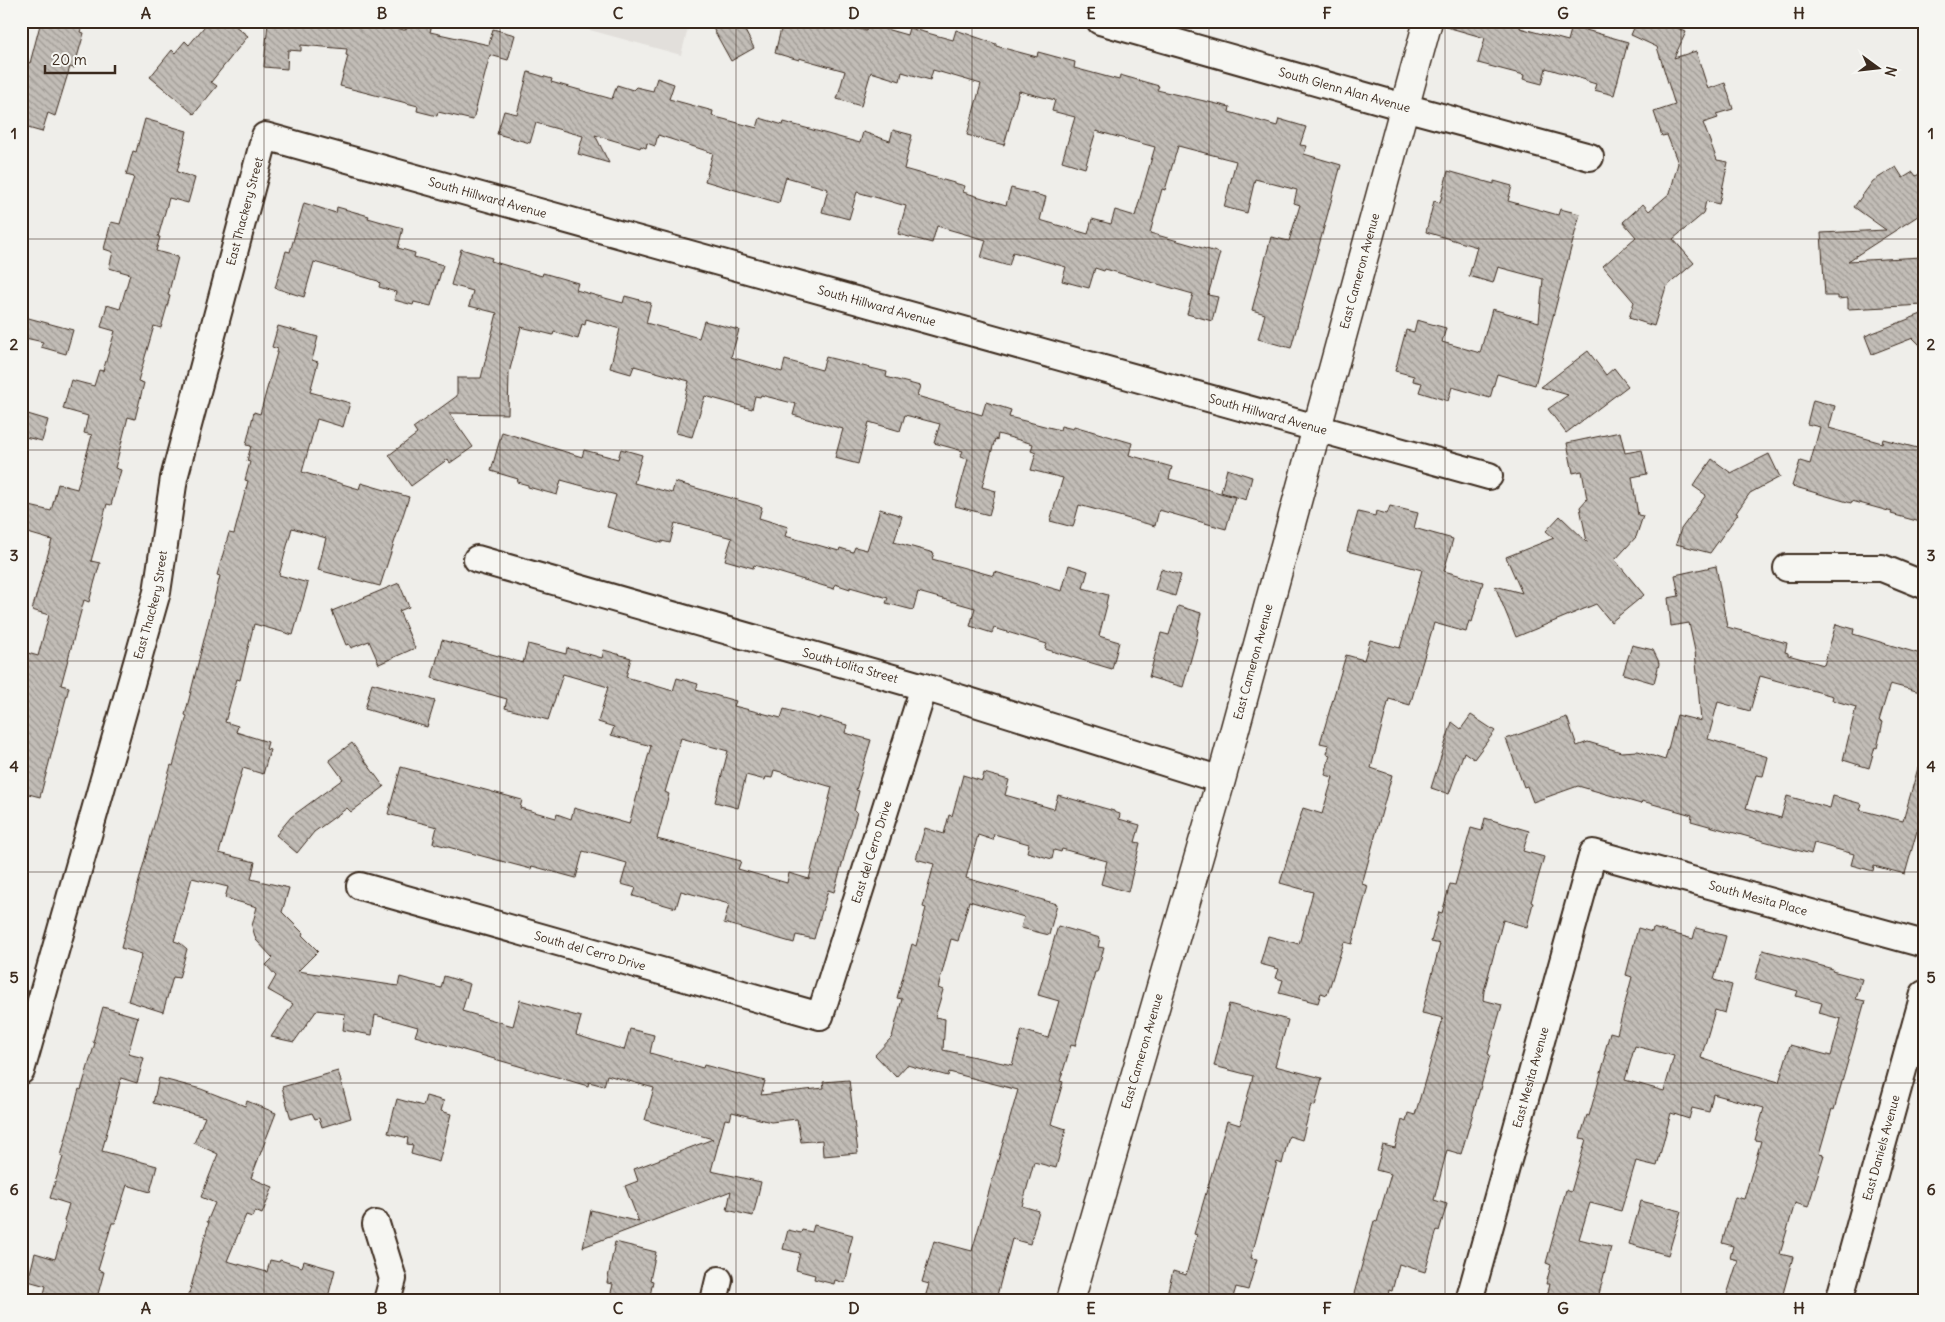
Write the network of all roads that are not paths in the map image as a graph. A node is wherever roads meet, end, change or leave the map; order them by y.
1 (1100, 21) edge
2 (1428, 21) edge
3 (1404, 107) junction
4 (265, 136) joint
5 (1590, 157) dead end
6 (1317, 429) junction
7 (1489, 476) dead end
8 (477, 558) dead end
9 (1787, 568) dead end
10 (1924, 585) edge
11 (924, 687) junction
12 (1220, 780) junction
13 (1593, 853) joint
14 (360, 886) dead end
15 (1924, 944) edge
16 (1924, 994) edge
17 (820, 1016) joint
18 (21, 1071) edge
19 (376, 1224) dead end
20 (387, 1301) edge
21 (1070, 1301) edge
22 (1469, 1301) edge
23 (1839, 1301) edge

1 - 3 street, South Glenn Alan Avenue
2 - 3 main road, East Cameron Avenue
3 - 5 street, South Glenn Alan Avenue
3 - 6 main road, East Cameron Avenue
4 - 6 street, South Hillward Avenue
4 - 18 street, East Thackery Street
6 - 7 street, South Hillward Avenue
6 - 12 main road, East Cameron Avenue
8 - 11 street, South Lolita Street
9 - 10 street
11 - 12 street, South Lolita Street
11 - 17 street, East del Cerro Drive
12 - 21 main road, East Cameron Avenue
13 - 15 street, South Mesita Place
13 - 22 street, East Mesita Avenue
14 - 17 street, South del Cerro Drive
16 - 23 street, East Daniels Avenue
19 - 20 street

